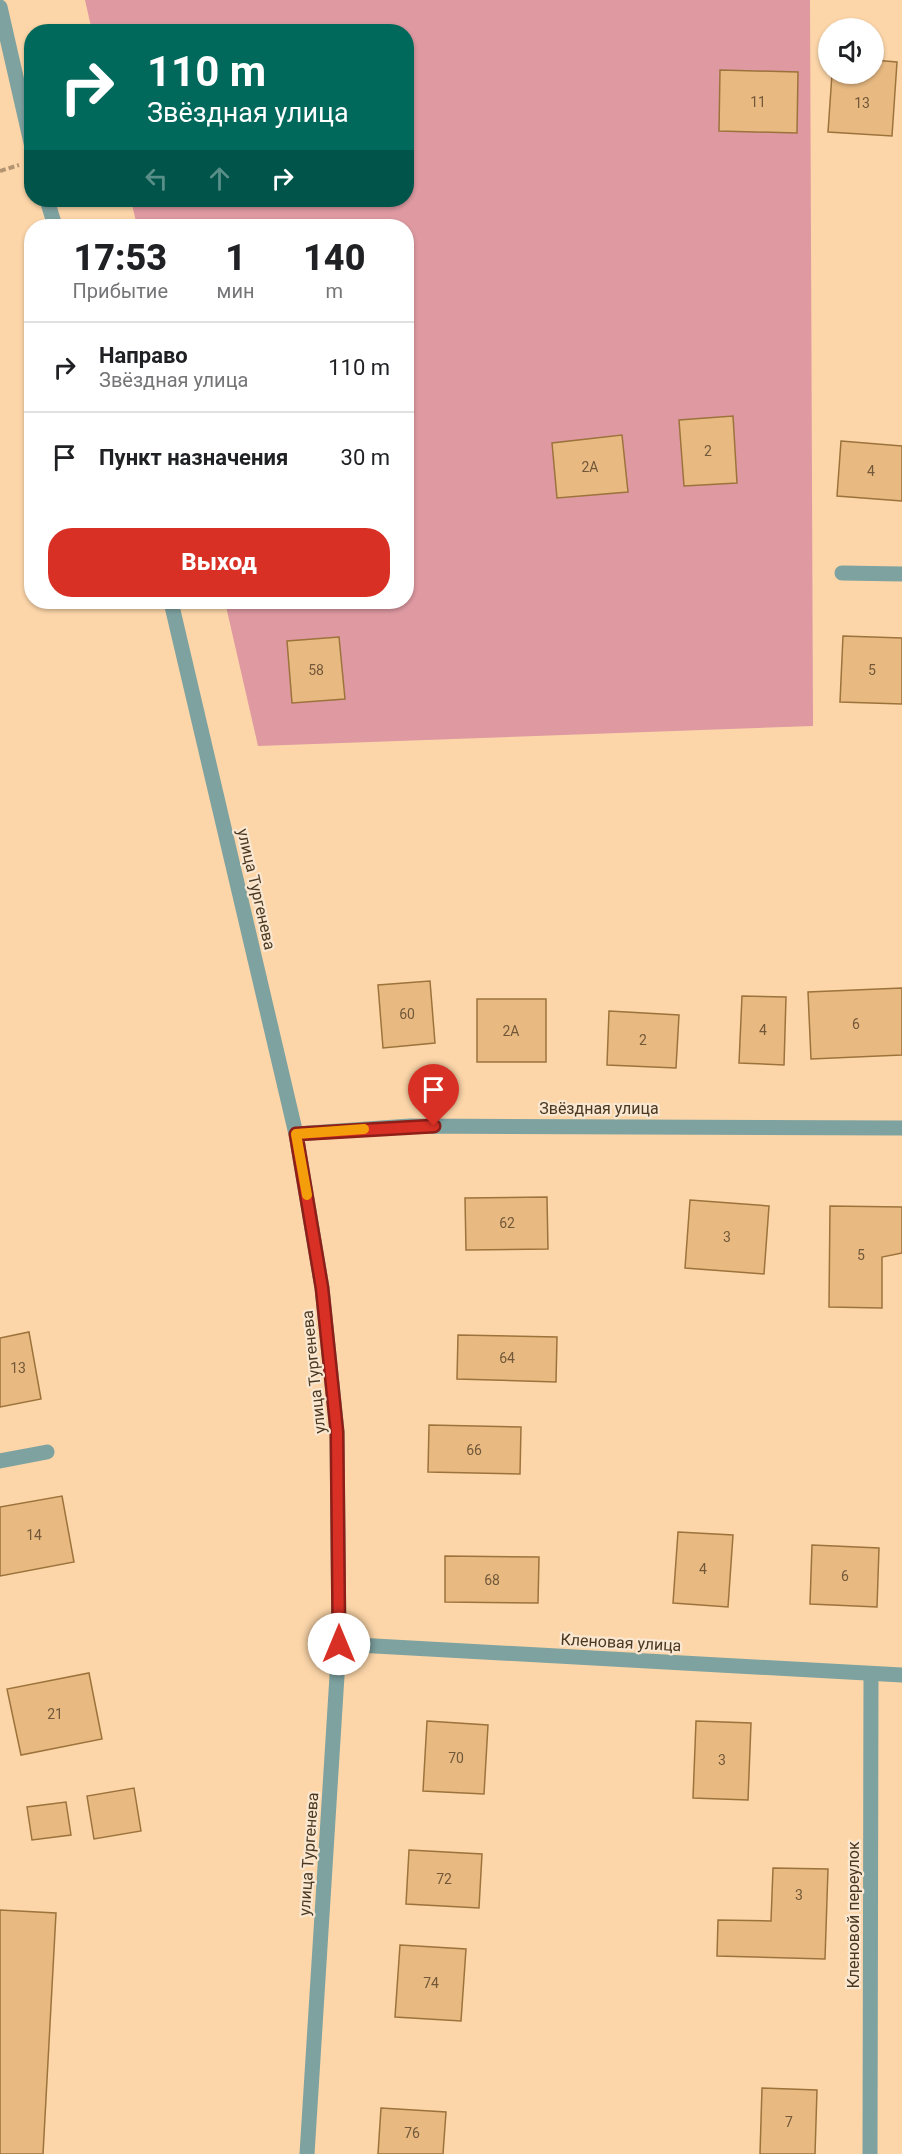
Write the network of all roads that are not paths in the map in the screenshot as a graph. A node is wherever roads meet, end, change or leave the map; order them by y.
1 (0, 7) edge
2 (24, 112) edge
3 (842, 573) dead end
4 (902, 574) edge
5 (173, 609) edge
6 (902, 1128) edge
7 (296, 1134) junction
8 (46, 1452) dead end
9 (0, 1461) edge
10 (339, 1644) junction
11 (871, 1675) junction
12 (902, 1675) edge
13 (307, 2154) edge
14 (870, 2154) edge

1 - 2 street
3 - 4 street
5 - 7 street, улица Тургенева
6 - 7 street, Звёздная улица
7 - 10 street, улица Тургенева
8 - 9 street
10 - 11 street, Кленовая улица
10 - 13 street, улица Тургенева
11 - 12 street, Кленовая улица
11 - 14 street, Кленовой переулок

